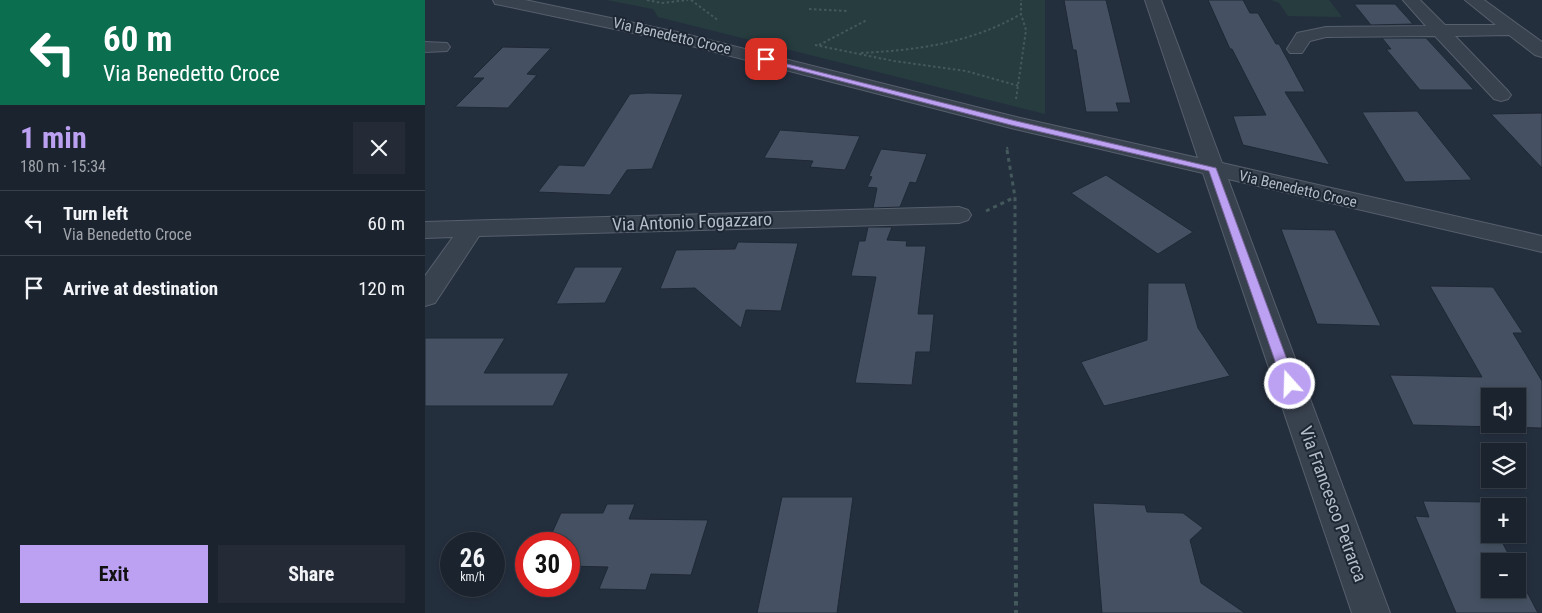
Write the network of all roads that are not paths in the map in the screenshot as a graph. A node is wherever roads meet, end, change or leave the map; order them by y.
1 (501, 0) edge
2 (1153, 0) edge
3 (1411, 0) edge
4 (1473, 0) edge
5 (1514, 30) junction
6 (1440, 31) junction
7 (1296, 49) dead end
8 (1542, 51) edge
9 (1501, 95) dead end
10 (1213, 170) junction
11 (959, 215) dead end
12 (472, 228) junction
13 (425, 230) edge
14 (1542, 244) edge
15 (425, 296) edge
16 (1371, 613) edge

1 - 10 street, Via Benedetto Croce
2 - 10 street, Via Francesco Petrarca
3 - 6 street
4 - 5 street
5 - 6 street
5 - 8 street
6 - 7 street
6 - 9 street
10 - 14 street, Via Benedetto Croce
10 - 16 street, Via Francesco Petrarca
11 - 12 street, Via Antonio Fogazzaro
12 - 13 street, Via Antonio Fogazzaro
12 - 15 street

